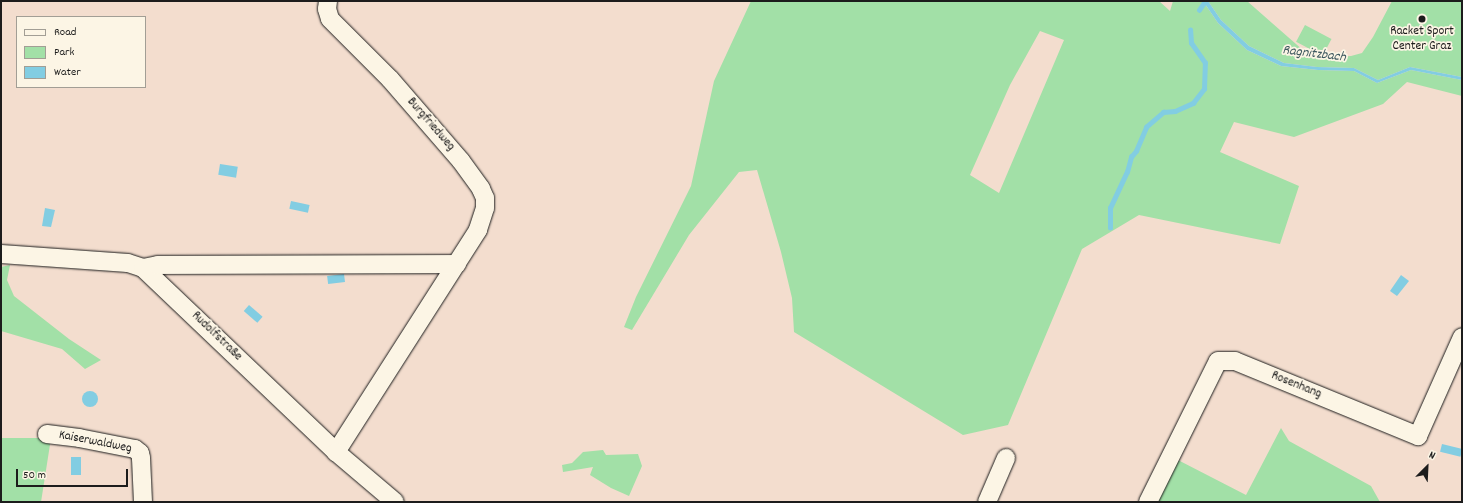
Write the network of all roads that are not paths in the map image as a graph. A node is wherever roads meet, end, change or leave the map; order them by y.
1 (328, 1) edge
2 (1, 254) edge
3 (457, 264) junction
4 (143, 268) junction
5 (1462, 337) edge
6 (47, 434) dead end
7 (336, 452) junction
8 (1006, 458) dead end
9 (143, 502) edge
10 (395, 502) edge
11 (987, 502) edge
12 (1148, 502) edge

1 - 3 street, Burgfriedweg
2 - 4 street, Rudolfstraße
3 - 4 street
3 - 7 street, Burgfriedweg
4 - 7 street, Rudolfstraße
5 - 12 street, Rosenhang
6 - 9 street, Kaiserwaldweg
7 - 10 street, Rudolfstraße
8 - 11 street

